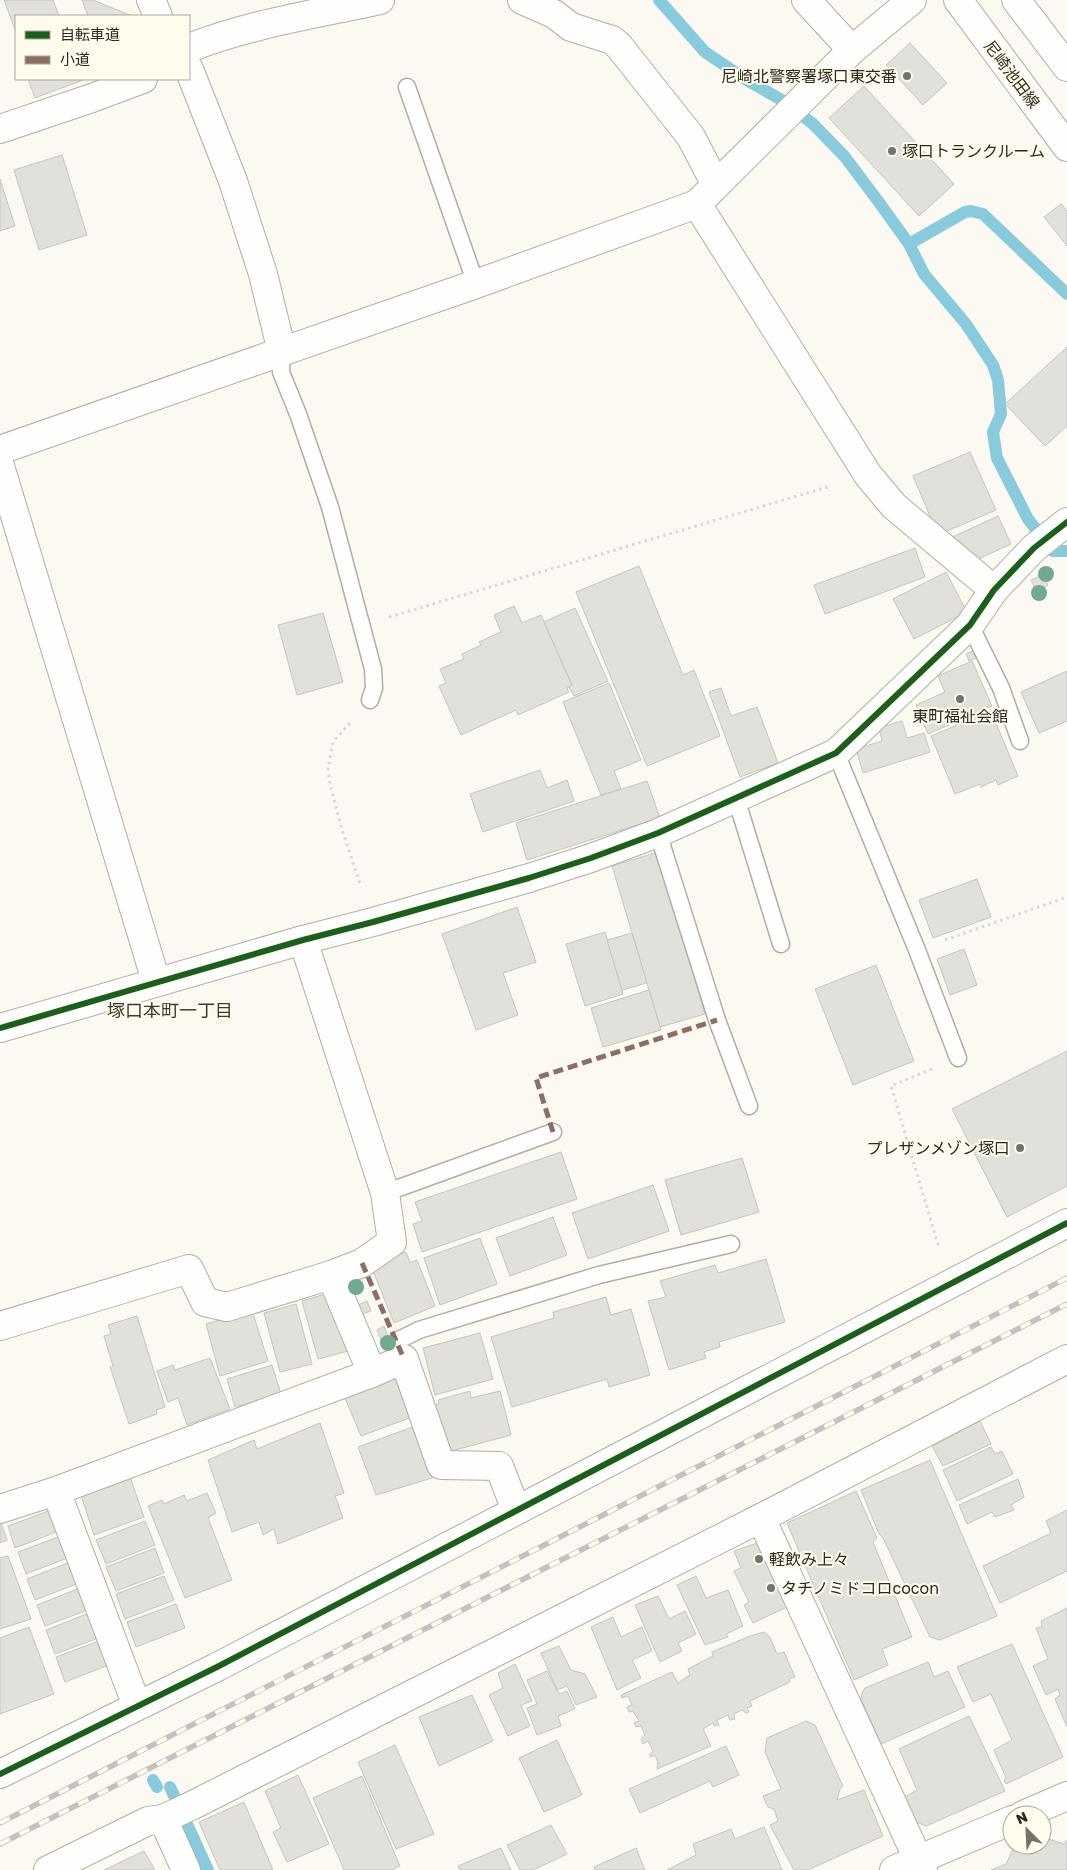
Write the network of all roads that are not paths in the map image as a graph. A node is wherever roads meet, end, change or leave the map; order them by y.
1 (151, 0) edge
2 (380, 0) edge
3 (522, 0) edge
4 (806, 0) edge
5 (912, 0) edge
6 (958, 0) edge
7 (1016, 0) edge
8 (158, 15) edge
9 (190, 48) edge
10 (852, 50) junction
11 (1067, 67) edge
12 (190, 72) edge
13 (140, 80) edge
14 (407, 87) dead end
15 (0, 129) edge
16 (1067, 147) edge
17 (707, 194) junction
18 (476, 284) junction
19 (282, 352) junction
20 (0, 450) edge
21 (0, 466) edge
22 (1051, 535) edge
23 (994, 590) junction
24 (970, 625) junction
25 (370, 700) road end
26 (1020, 741) dead end
27 (836, 753) junction
28 (736, 798) junction
29 (658, 832) junction
30 (302, 940) junction
31 (781, 944) dead end
32 (156, 981) junction
33 (0, 1028) edge
34 (958, 1058) road end
35 (749, 1106) dead end
36 (553, 1132) dead end
37 (385, 1192) junction
38 (1067, 1223) edge
39 (731, 1244) dead end
40 (331, 1275) junction
41 (0, 1326) edge
42 (397, 1341) dead end
43 (1067, 1359) edge
44 (372, 1373) junction
45 (56, 1491) junction
46 (0, 1509) edge
47 (516, 1510) junction
48 (760, 1518) junction
49 (137, 1706) junction
50 (0, 1774) edge
51 (1067, 1796) edge
52 (1046, 1805) edge
53 (177, 1813) junction
54 (1002, 1825) edge
55 (912, 1866) edge
56 (48, 1870) edge
57 (186, 1870) edge

1 - 8 street
2 - 9 street
3 - 17 street
4 - 10 street
5 - 10 street
6 - 16 street, 尼崎池田線
7 - 11 street
10 - 17 street
12 - 19 street
13 - 15 street
14 - 18 lane
17 - 18 street
17 - 23 street
18 - 19 street
19 - 20 street
19 - 25 lane
21 - 32 street
22 - 23 street
23 - 24 street
24 - 26 lane
24 - 27 street
27 - 28 street
27 - 34 lane
28 - 29 street
28 - 31 lane
29 - 30 street
29 - 35 lane
30 - 32 street
30 - 37 street
32 - 33 street
36 - 37 lane
37 - 40 street
38 - 47 street
39 - 42 lane
40 - 41 street
40 - 44 street
43 - 48 street
44 - 45 street
44 - 47 street
45 - 46 street
45 - 49 street
47 - 49 street
48 - 53 street
48 - 55 street
49 - 50 street
51 - 52 street
53 - 56 street
53 - 57 street
54 - 55 street

